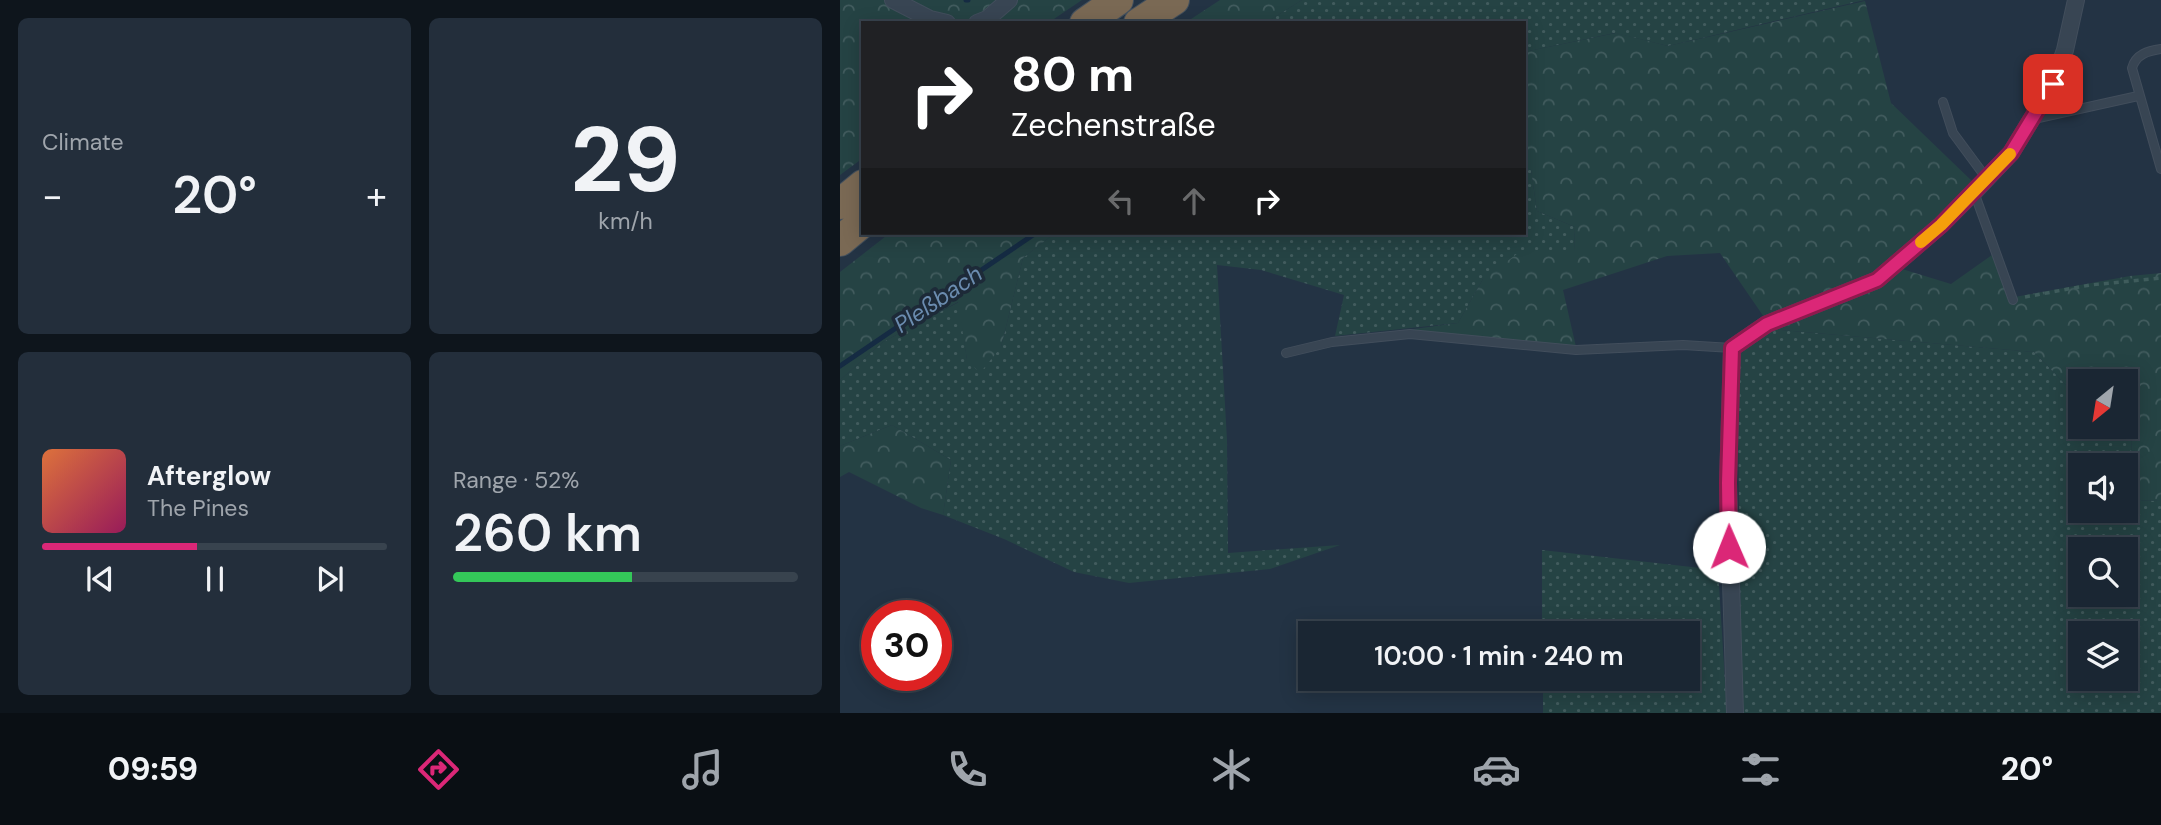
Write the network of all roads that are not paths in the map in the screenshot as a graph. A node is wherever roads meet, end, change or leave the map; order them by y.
1 (892, 0) edge
2 (1009, 0) edge
3 (1118, 0) edge
4 (1174, 0) edge
5 (2077, 0) edge
6 (938, 21) edge
7 (982, 21) edge
8 (1088, 21) edge
9 (1142, 21) edge
10 (2161, 49) edge
11 (2138, 96) junction
12 (1943, 102) dead end
13 (2031, 119) junction
14 (2161, 169) edge
15 (1987, 179) junction
16 (861, 187) edge
17 (1974, 192) junction
18 (840, 204) edge
19 (861, 224) edge
20 (840, 241) edge
21 (2013, 300) road end
22 (1732, 348) junction
23 (1286, 353) dead end
24 (1735, 713) edge

1 - 6 street
2 - 7 street
3 - 8 highway
4 - 9 highway
5 - 13 street
10 - 11 lane
11 - 13 lane
11 - 14 lane
12 - 15 lane
13 - 15 street
15 - 17 street
16 - 18 highway
17 - 21 lane
17 - 22 street
19 - 20 highway
22 - 23 lane
22 - 24 street

